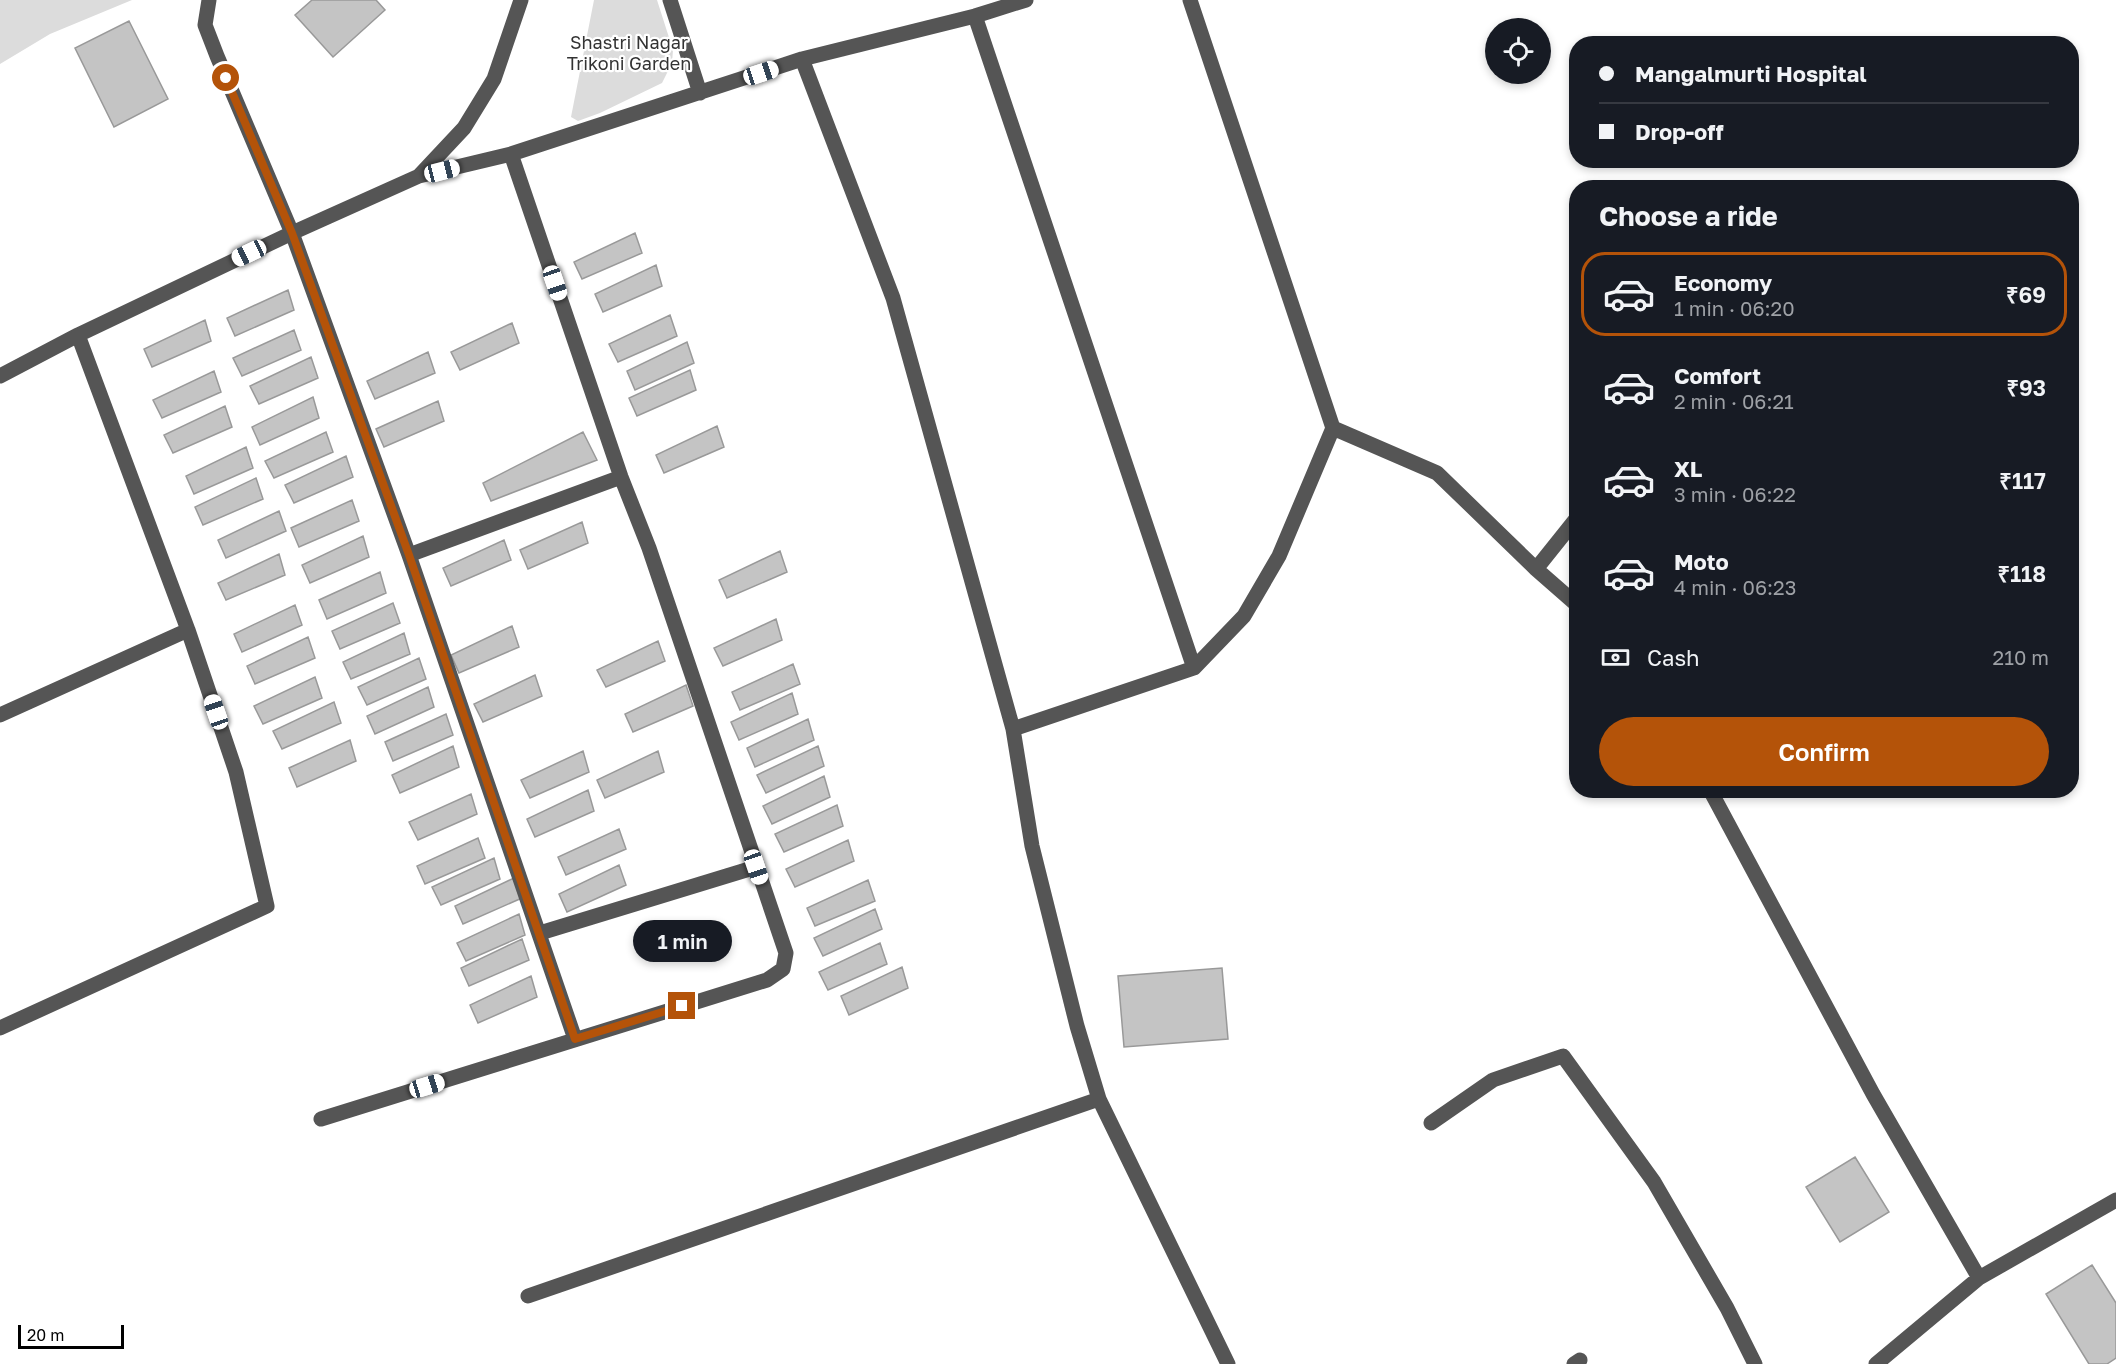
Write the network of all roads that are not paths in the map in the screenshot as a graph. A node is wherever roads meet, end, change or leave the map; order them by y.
1 (209, 0) edge
2 (521, 0) edge
3 (670, 0) edge
4 (1026, 0) edge
5 (1190, 0) edge
6 (975, 16) junction
7 (802, 59) junction
8 (700, 93) junction
9 (511, 154) junction
10 (419, 176) junction
11 (292, 233) junction
12 (78, 335) junction
13 (0, 376) edge
14 (1333, 428) junction
15 (621, 477) junction
16 (1569, 528) edge
17 (409, 555) junction
18 (1536, 569) junction
19 (1569, 598) edge
20 (188, 630) junction
21 (1194, 668) junction
22 (0, 715) edge
23 (1013, 729) junction
24 (1714, 798) edge
25 (756, 867) junction
26 (540, 933) junction
27 (0, 1028) edge
28 (575, 1039) junction
29 (1099, 1099) junction
30 (321, 1119) dead end
31 (1431, 1123) dead end
32 (2116, 1200) edge
33 (1979, 1278) junction
34 (528, 1296) dead end
35 (1228, 1364) edge
36 (1755, 1364) edge
37 (1876, 1364) edge

1 - 11 street
2 - 10 street
3 - 8 street
4 - 6 street
5 - 14 street
6 - 7 street
6 - 21 street
7 - 8 street
7 - 23 street
8 - 9 street
9 - 10 street
9 - 15 street
10 - 11 street
11 - 12 street
11 - 17 street
12 - 13 street
12 - 20 street
14 - 18 street
14 - 21 street
15 - 17 street
15 - 25 street
16 - 18 street
17 - 26 street
18 - 19 street
20 - 22 street
20 - 27 street
21 - 23 street
23 - 29 street
24 - 33 street
25 - 26 street
25 - 28 street
26 - 28 street
28 - 30 street
29 - 34 street
29 - 35 street
31 - 36 street
32 - 33 street
33 - 37 street

